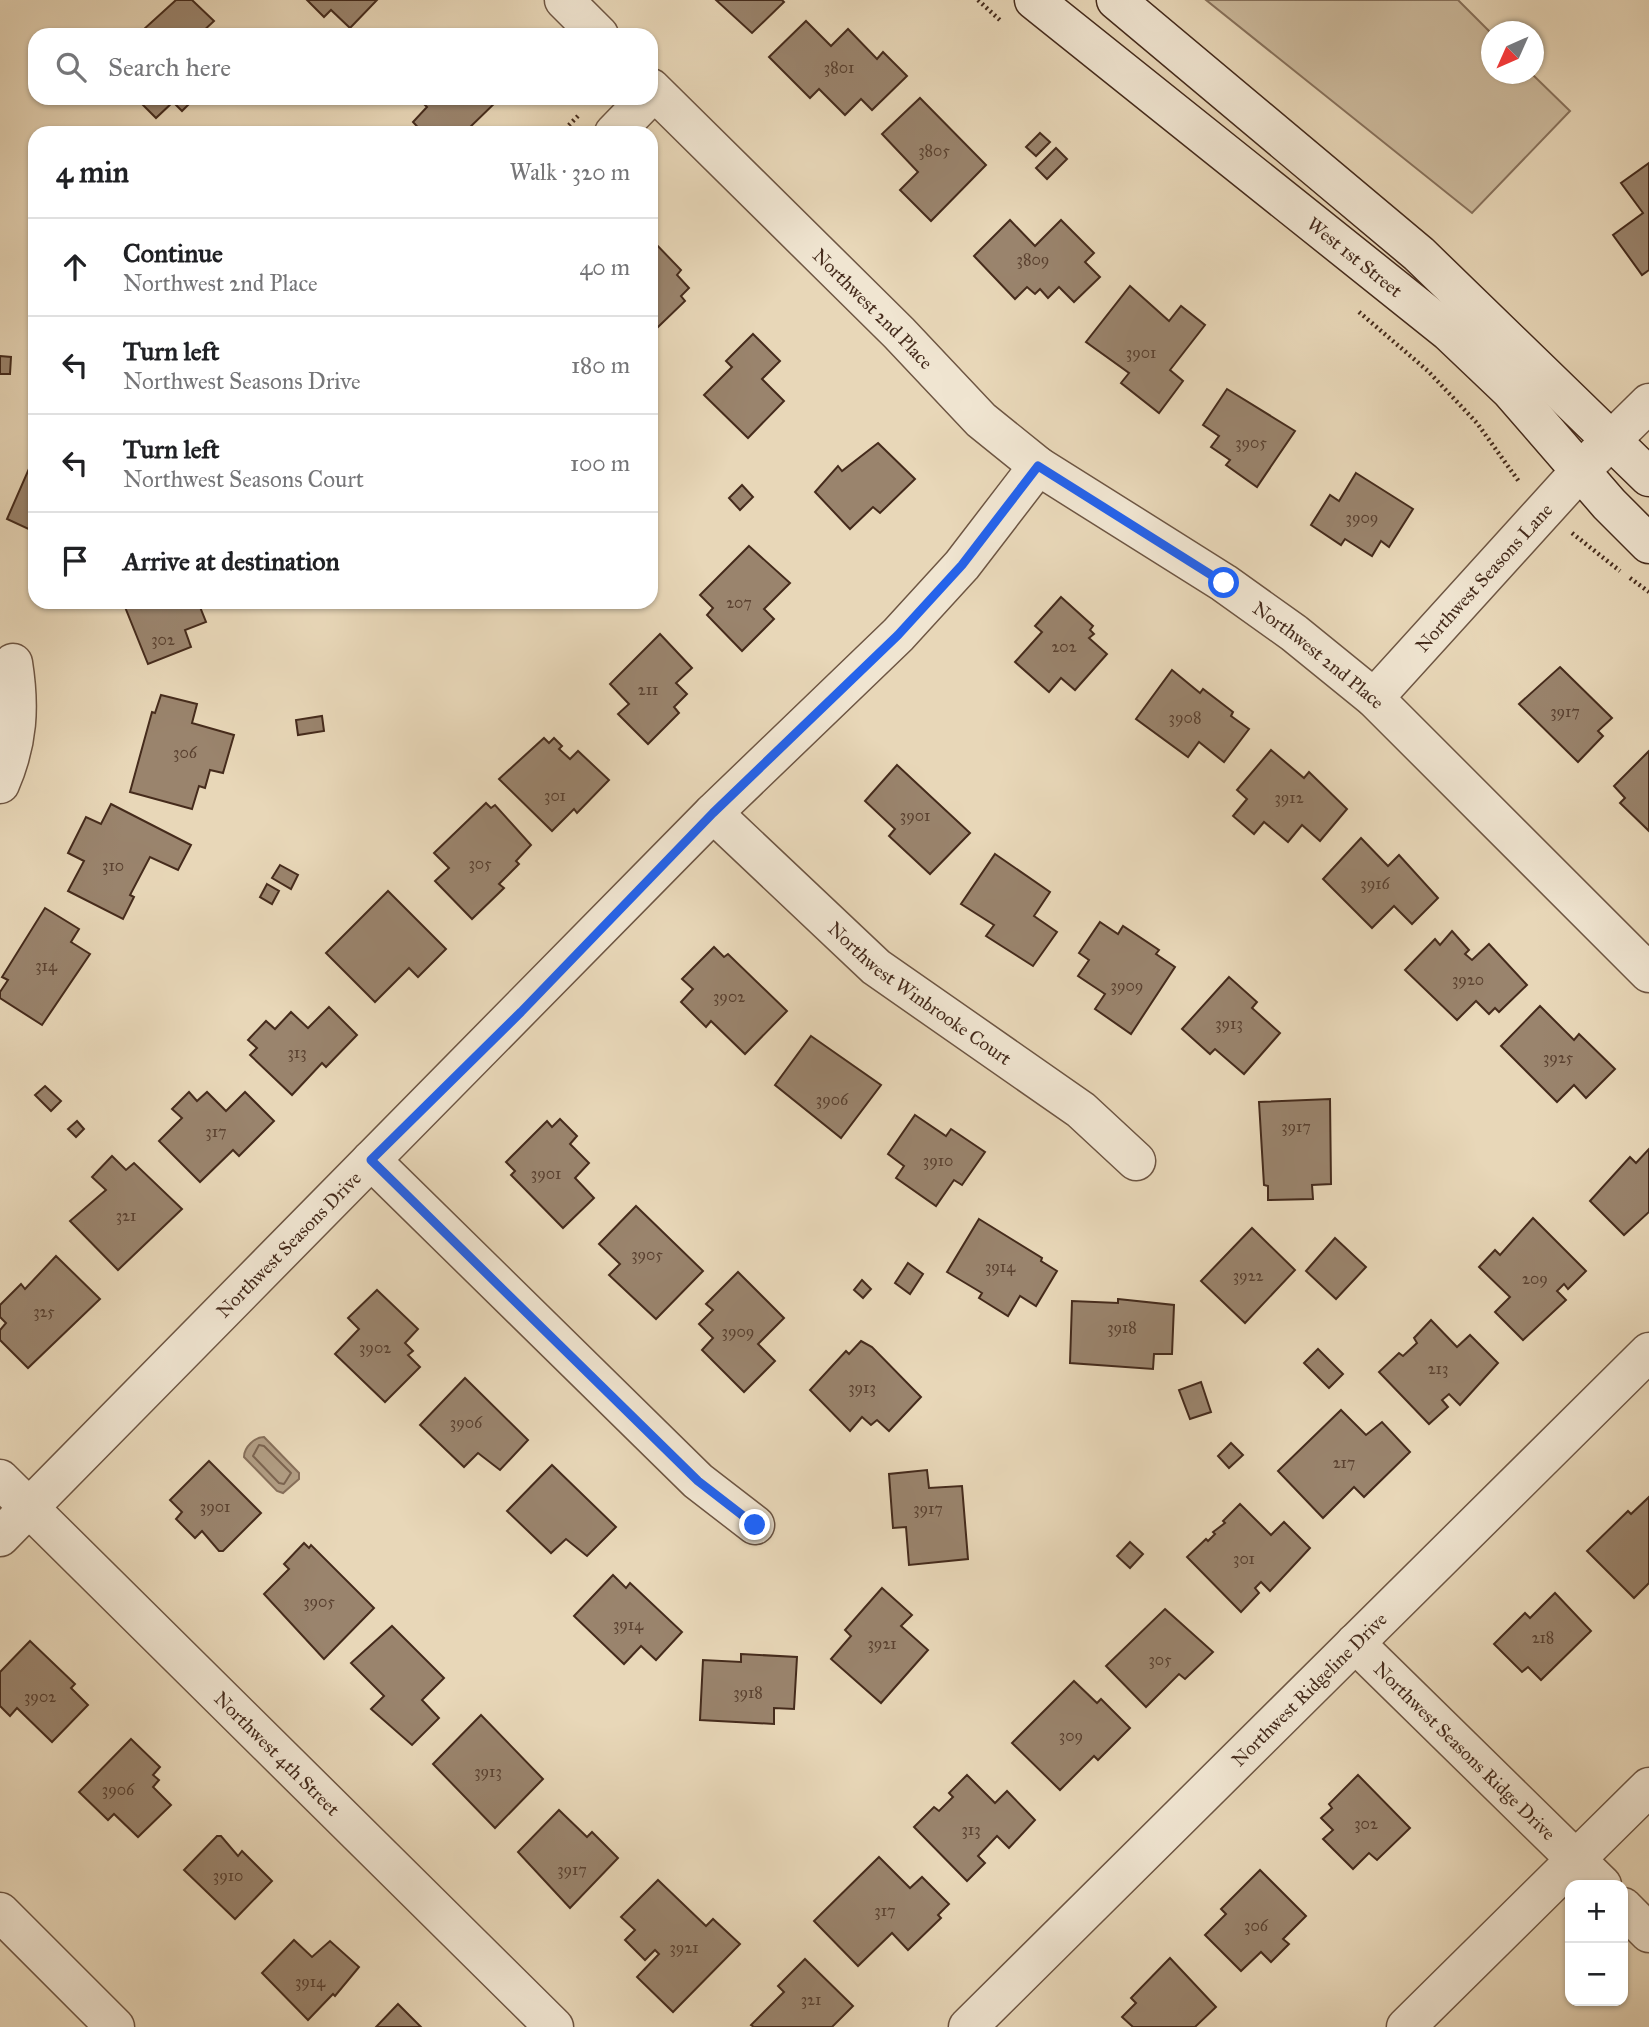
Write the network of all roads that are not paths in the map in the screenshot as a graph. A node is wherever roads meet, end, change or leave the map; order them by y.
1 (564, 0) edge
2 (1034, 0) edge
3 (1116, 0) edge
4 (592, 28) edge
5 (658, 100) edge
6 (640, 105) edge
7 (620, 126) edge
8 (1649, 402) edge
9 (1595, 457) junction
10 (1038, 466) junction
11 (1649, 477) edge
12 (1649, 544) edge
13 (13, 663) dead end
14 (1374, 698) junction
15 (0, 784) edge
16 (713, 813) junction
17 (1649, 973) edge
18 (371, 1160) junction
19 (1136, 1161) dead end
20 (1649, 1352) edge
21 (0, 1479) edge
22 (28, 1506) junction
23 (755, 1525) dead end
24 (0, 1537) edge
25 (1355, 1643) junction
26 (1649, 1787) edge
27 (1590, 1872) edge
28 (0, 1912) edge
29 (1628, 1912) edge
30 (1649, 1933) edge
31 (115, 2027) edge
32 (554, 2027) edge
33 (968, 2027) edge
34 (1406, 2027) edge

1 - 4 street
2 - 9 street, West 1st Street
3 - 9 street, West 1st Street
5 - 10 street, Northwest 2nd Place
6 - 7 street
8 - 9 street, Northwest Seasons Lane
9 - 11 street, West 1st Street
9 - 12 street, West 1st Street
9 - 14 street, Northwest Seasons Lane
10 - 14 street, Northwest 2nd Place
10 - 16 street, Northwest Seasons Drive
13 - 15 street
14 - 17 street, Northwest 2nd Place
16 - 18 street, Northwest Seasons Drive
16 - 19 street, Northwest Winbrooke Court
18 - 22 street, Northwest Seasons Drive
18 - 23 street
20 - 25 street, Northwest Ridgeline Drive
21 - 22 street, Northwest 4th Street
22 - 24 street, Northwest Seasons Drive
22 - 32 street, Northwest 4th Street
25 - 27 street, Northwest Seasons Ridge Drive
25 - 33 street, Northwest Ridgeline Drive
26 - 27 street
27 - 34 street
28 - 31 street
29 - 30 street

